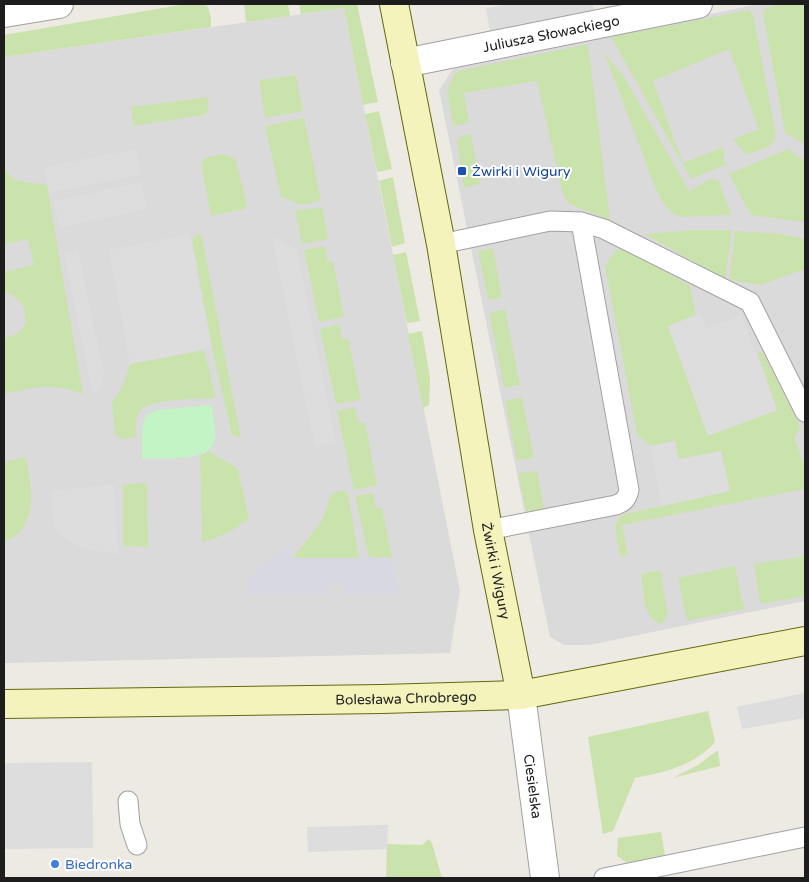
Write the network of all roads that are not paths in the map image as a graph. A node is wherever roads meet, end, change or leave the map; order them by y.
1 (59, 4) edge
2 (394, 4) edge
3 (698, 4) edge
4 (4, 13) edge
5 (405, 63) junction
6 (581, 222) junction
7 (441, 244) junction
8 (805, 412) edge
9 (488, 530) junction
10 (805, 640) edge
11 (521, 695) junction
12 (4, 704) edge
13 (128, 801) dead end
14 (805, 837) edge
15 (137, 845) dead end
16 (545, 878) edge
17 (604, 878) edge

1 - 4 street
2 - 5 street, Żwirki i Wigury
3 - 5 street, Juliusza Słowackiego
5 - 7 street, Żwirki i Wigury
6 - 7 lane
6 - 8 lane
6 - 9 lane
7 - 9 street, Żwirki i Wigury
9 - 11 street, Żwirki i Wigury
10 - 11 street, Bolesława Chrobrego
11 - 12 street, Bolesława Chrobrego
11 - 16 street, Ciesielska
13 - 15 lane
14 - 17 lane

